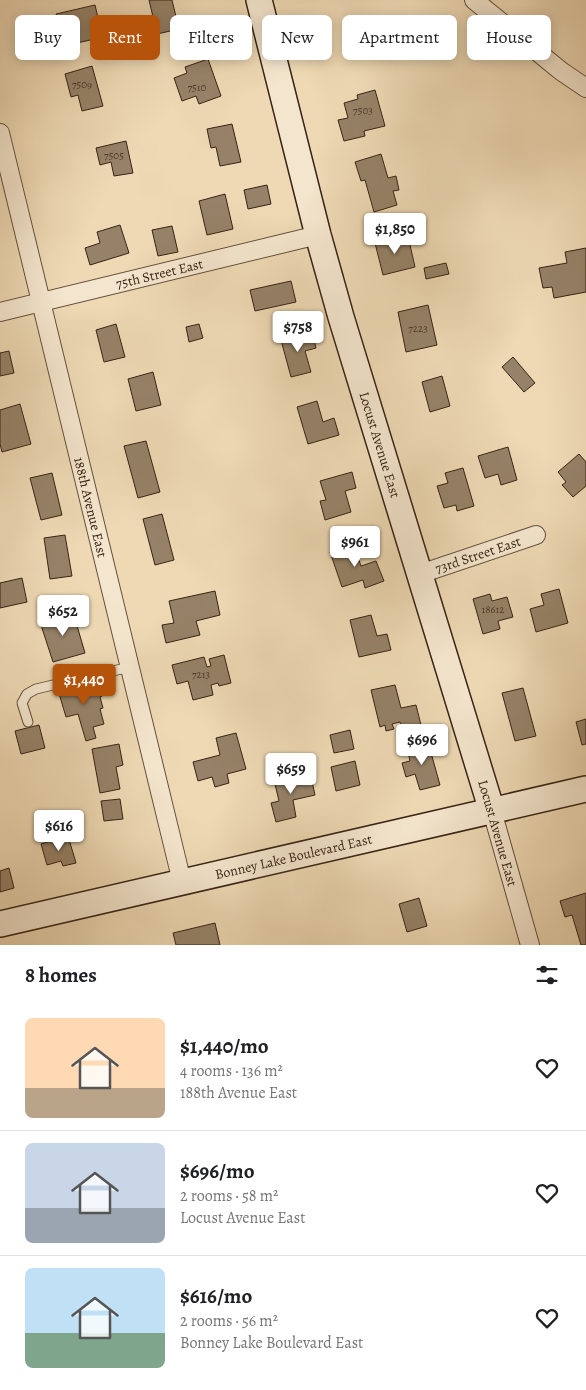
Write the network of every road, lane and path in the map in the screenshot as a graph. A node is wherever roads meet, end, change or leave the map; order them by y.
1 (259, 0) edge
2 (474, 0) edge
3 (586, 88) edge
4 (0, 133) edge
5 (318, 235) junction
6 (41, 302) junction
7 (0, 312) edge
8 (536, 534) dead end
9 (420, 574) junction
10 (130, 666) junction
11 (28, 722) dead end
12 (586, 789) edge
13 (492, 811) junction
14 (182, 882) junction
15 (0, 924) edge
16 (530, 945) edge

1 - 5 street, Locust Avenue East
2 - 3 street
4 - 6 street, 188th Avenue East
5 - 6 street, 75th Street East
5 - 9 street, Locust Avenue East
6 - 7 street, 75th Street East
6 - 10 street, 188th Avenue East
8 - 9 street, 73rd Street East
9 - 13 street, Locust Avenue East
10 - 11 lane
10 - 14 street, 188th Avenue East
12 - 13 street, Bonney Lake Boulevard East
13 - 14 street, Bonney Lake Boulevard East
13 - 16 street, Locust Avenue East
14 - 15 street, Bonney Lake Boulevard East

